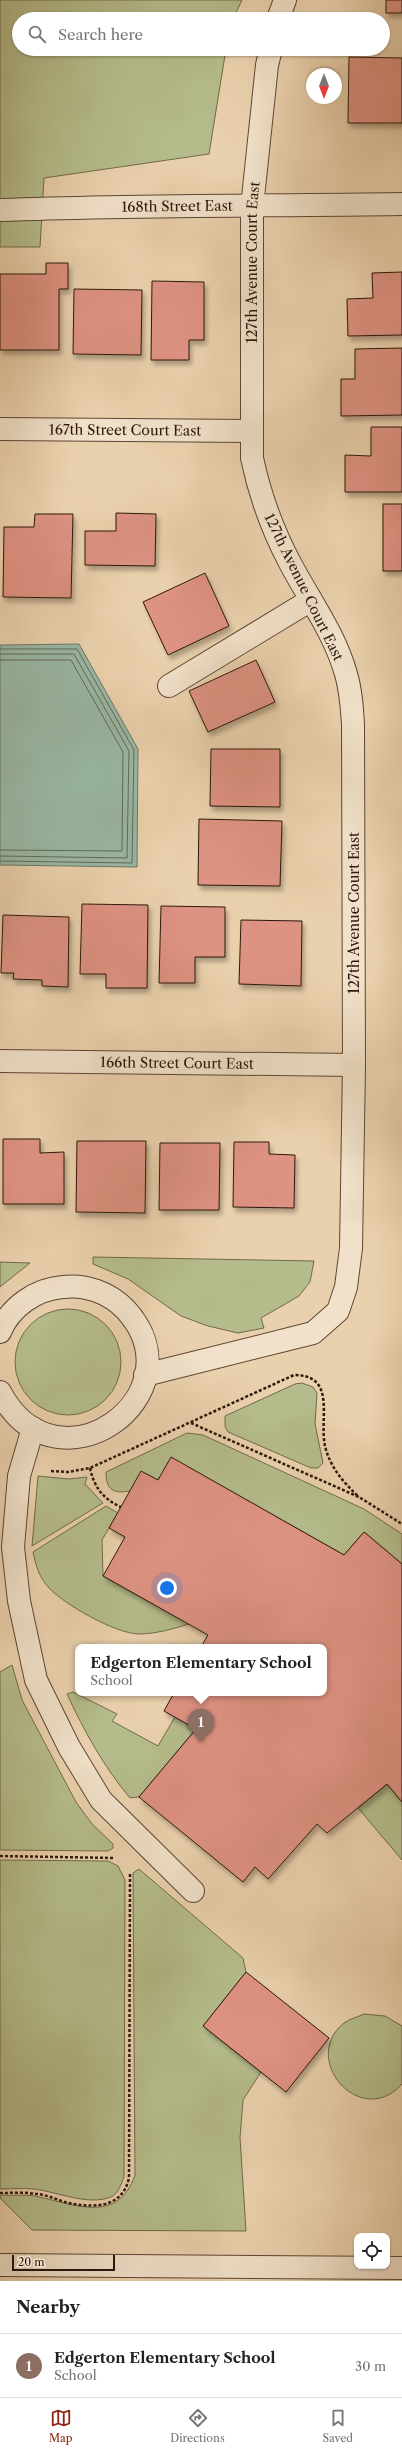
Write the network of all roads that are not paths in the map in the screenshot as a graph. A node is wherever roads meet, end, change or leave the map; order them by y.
1 (285, 0) edge
2 (281, 12) edge
3 (269, 56) edge
4 (402, 204) edge
5 (252, 207) junction
6 (0, 210) edge
7 (0, 429) edge
8 (250, 431) junction
9 (311, 600) junction
10 (169, 686) dead end
11 (0, 1061) edge
12 (354, 1065) junction
13 (0, 1332) edge
14 (145, 1375) junction
15 (0, 1392) edge
16 (33, 1428) junction
17 (193, 1891) dead end
18 (0, 2265) edge
19 (402, 2268) edge

1 - 2 street
3 - 5 street, 127th Avenue Court East
4 - 5 street, 168th Street East
5 - 6 street, 168th Street East
5 - 8 street, 127th Avenue Court East
7 - 8 street, 167th Street Court East
8 - 9 street, 127th Avenue Court East
9 - 10 street
9 - 12 street, 127th Avenue Court East
11 - 12 street, 166th Street Court East
12 - 14 street, 127th Avenue Court East
13 - 14 street
14 - 16 street
15 - 16 street
16 - 17 street
18 - 19 street

